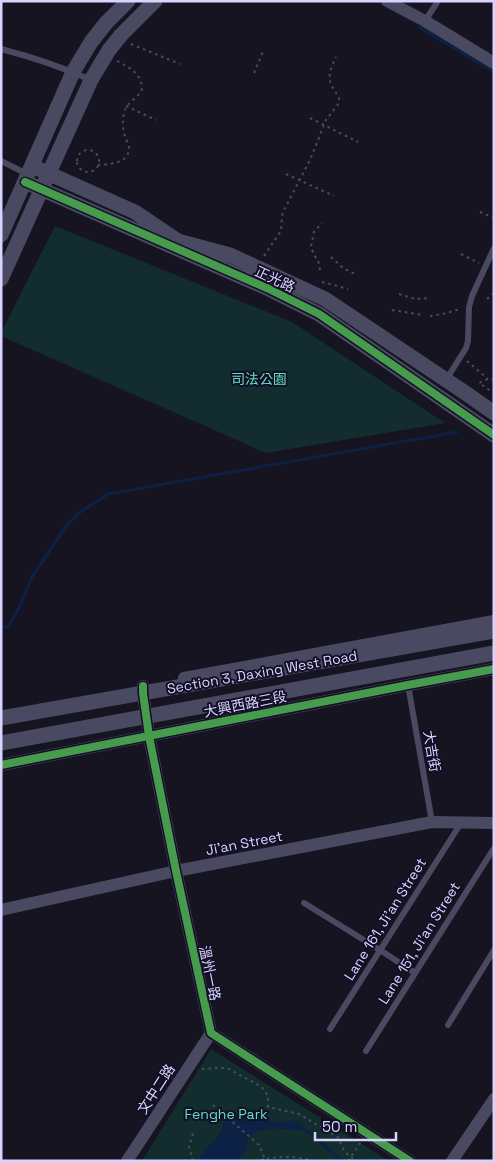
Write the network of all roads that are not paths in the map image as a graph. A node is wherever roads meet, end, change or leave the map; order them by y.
1 (128, 1) edge
2 (155, 1) edge
3 (387, 1) edge
4 (438, 1) edge
5 (425, 21) junction
6 (1, 49) edge
7 (494, 63) edge
8 (73, 72) junction
9 (91, 80) junction
10 (1, 162) edge
11 (49, 173) junction
12 (28, 174) junction
13 (42, 190) junction
14 (1, 235) edge
15 (494, 248) edge
16 (1, 279) edge
17 (265, 279) junction
18 (446, 380) junction
19 (494, 413) edge
20 (494, 435) edge
21 (494, 621) edge
22 (494, 631) edge
23 (494, 654) edge
24 (494, 669) edge
25 (408, 684) junction
26 (143, 689) junction
27 (1, 710) edge
28 (146, 717) junction
29 (1, 718) edge
30 (149, 736) junction
31 (1, 743) edge
32 (1, 765) edge
33 (432, 822) junction
34 (461, 822) junction
35 (494, 823) edge
36 (494, 848) edge
37 (176, 871) junction
38 (304, 902) dead end
39 (1, 910) edge
40 (380, 950) junction
41 (494, 950) edge
42 (415, 973) junction
43 (448, 1026) dead end
44 (330, 1029) dead end
45 (210, 1034) junction
46 (366, 1051) dead end
47 (494, 1099) edge
48 (127, 1161) edge
49 (410, 1161) edge
50 (452, 1161) edge

1 - 8 street
2 - 9 street
3 - 5 street
4 - 5 lane
5 - 7 street
6 - 8 lane
8 - 9 lane
8 - 12 street
9 - 11 street
10 - 12 lane
11 - 12 street, 正光路
11 - 13 street
11 - 17 street, 正光路
12 - 13 street, 正光路
12 - 14 street
13 - 16 street
13 - 17 street, 正光路
15 - 18 lane
17 - 18 street, 正光路
17 - 20 street, 正光路
18 - 19 street, 正光路
21 - 26 street
22 - 26 street, Section 3, Daxing West Road
23 - 28 street, Section 3, Daxing West Road
24 - 25 street, 大興西路三段
25 - 30 street, 大興西路三段
25 - 33 lane, 大吉街
26 - 27 street
26 - 28 street, 溫州一路
26 - 29 street, Section 3, Daxing West Road
28 - 30 street, 溫州一路
28 - 31 street, Section 3, Daxing West Road
30 - 32 street, 大興西路三段
30 - 37 street, 溫州一路
33 - 34 street, Ji'an Street
33 - 37 street, Ji'an Street
34 - 35 street, Ji'an Street
34 - 40 lane, Lane 161, Ji'an Street
36 - 42 lane, Lane 151, Ji'an Street
37 - 39 street, Ji'an Street
37 - 45 street, 溫州一路
38 - 40 lane
40 - 42 lane
40 - 44 lane, Lane 161, Ji'an Street
41 - 43 lane
42 - 46 lane, Lane 151, Ji'an Street
45 - 48 street, 文中二路
45 - 49 street
47 - 50 street

